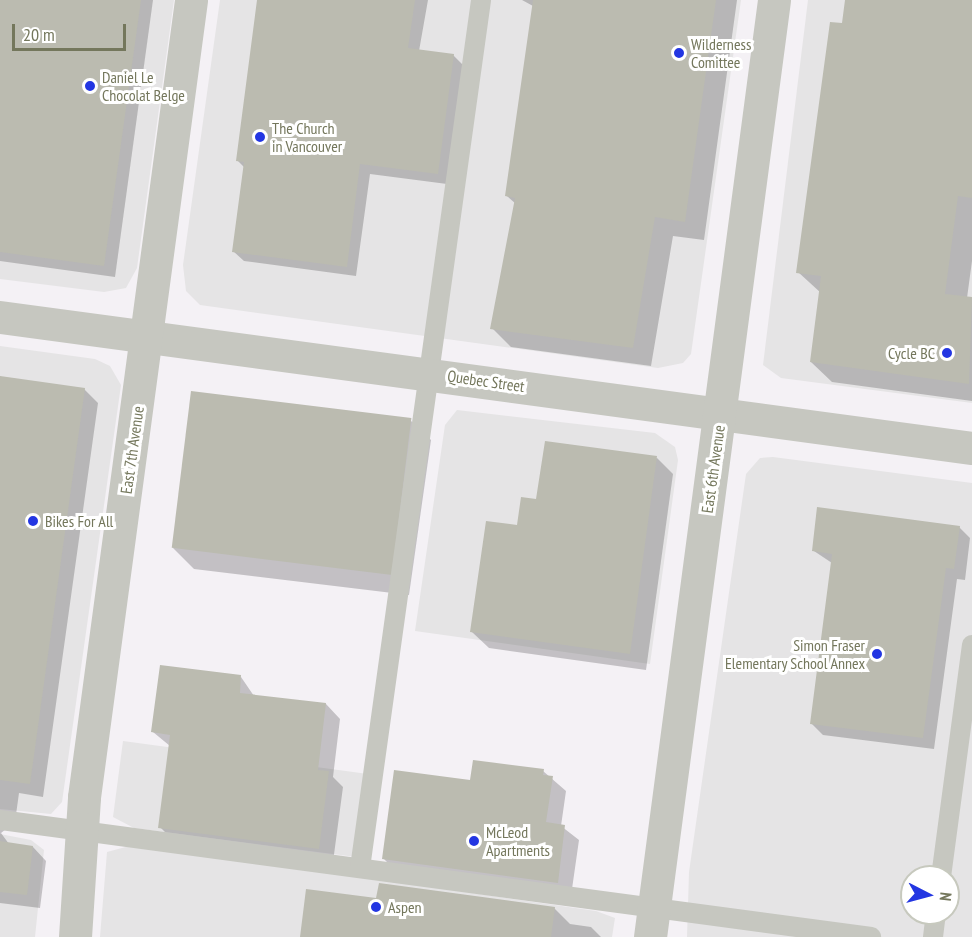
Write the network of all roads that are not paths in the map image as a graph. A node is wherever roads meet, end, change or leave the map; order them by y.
1 (191, 0) edge
2 (481, 0) edge
3 (774, 0) edge
4 (0, 317) edge
5 (148, 335) junction
6 (432, 373) junction
7 (721, 412) junction
8 (972, 448) edge
9 (972, 645) edge
10 (0, 820) edge
11 (82, 832) junction
12 (943, 865) edge
13 (360, 868) junction
14 (652, 922) edge
15 (75, 937) edge
16 (871, 937) edge

1 - 5 street, East 7th Avenue
2 - 6 lane
3 - 7 street, East 6th Avenue
4 - 5 street, Quebec Street
5 - 6 street, Quebec Street
5 - 11 street, East 7th Avenue
6 - 7 street, Quebec Street
6 - 13 lane
7 - 8 street, Quebec Street
7 - 14 street, East 6th Avenue
9 - 12 lane
10 - 11 lane
11 - 13 lane
11 - 15 street, East 7th Avenue
13 - 14 lane
14 - 16 lane

